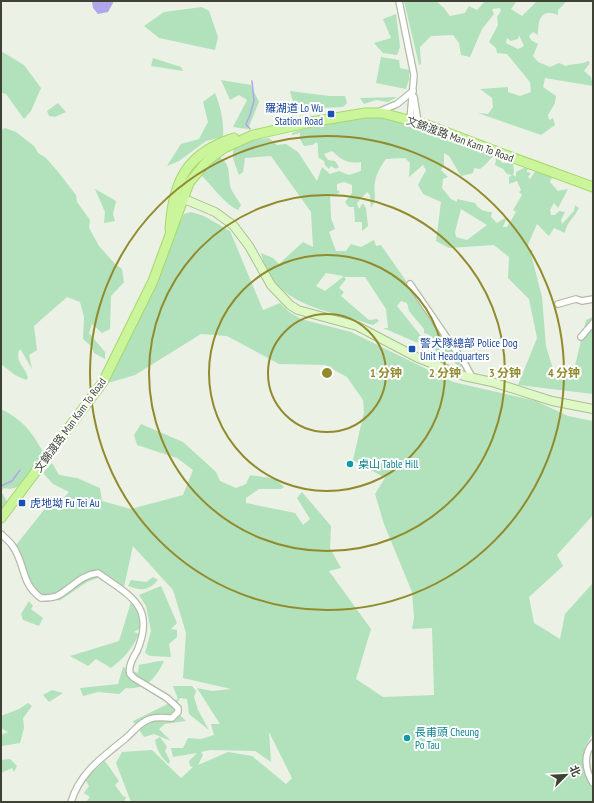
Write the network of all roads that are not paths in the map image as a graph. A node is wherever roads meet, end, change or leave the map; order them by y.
1 (399, 1) edge
2 (413, 91) junction
3 (374, 113) junction
4 (414, 121) junction
5 (593, 187) edge
6 (178, 199) junction
7 (410, 284) dead end
8 (593, 299) edge
9 (558, 304) dead end
10 (593, 323) edge
11 (581, 337) dead end
12 (472, 377) junction
13 (593, 409) edge
14 (1, 518) edge
15 (1, 534) edge
16 (593, 743) edge
17 (593, 783) edge
18 (71, 802) edge

1 - 2 street
2 - 3 street
2 - 4 street
2 - 4 street
3 - 4 main road, 文錦渡路 Man Kam To Road
3 - 6 main road, 文錦渡路 Man Kam To Road
4 - 5 main road, 文錦渡路 Man Kam To Road
6 - 12 street
6 - 14 main road, 文錦渡路 Man Kam To Road
7 - 12 street
8 - 9 street
10 - 11 street
12 - 13 street
15 - 18 street
16 - 17 street

